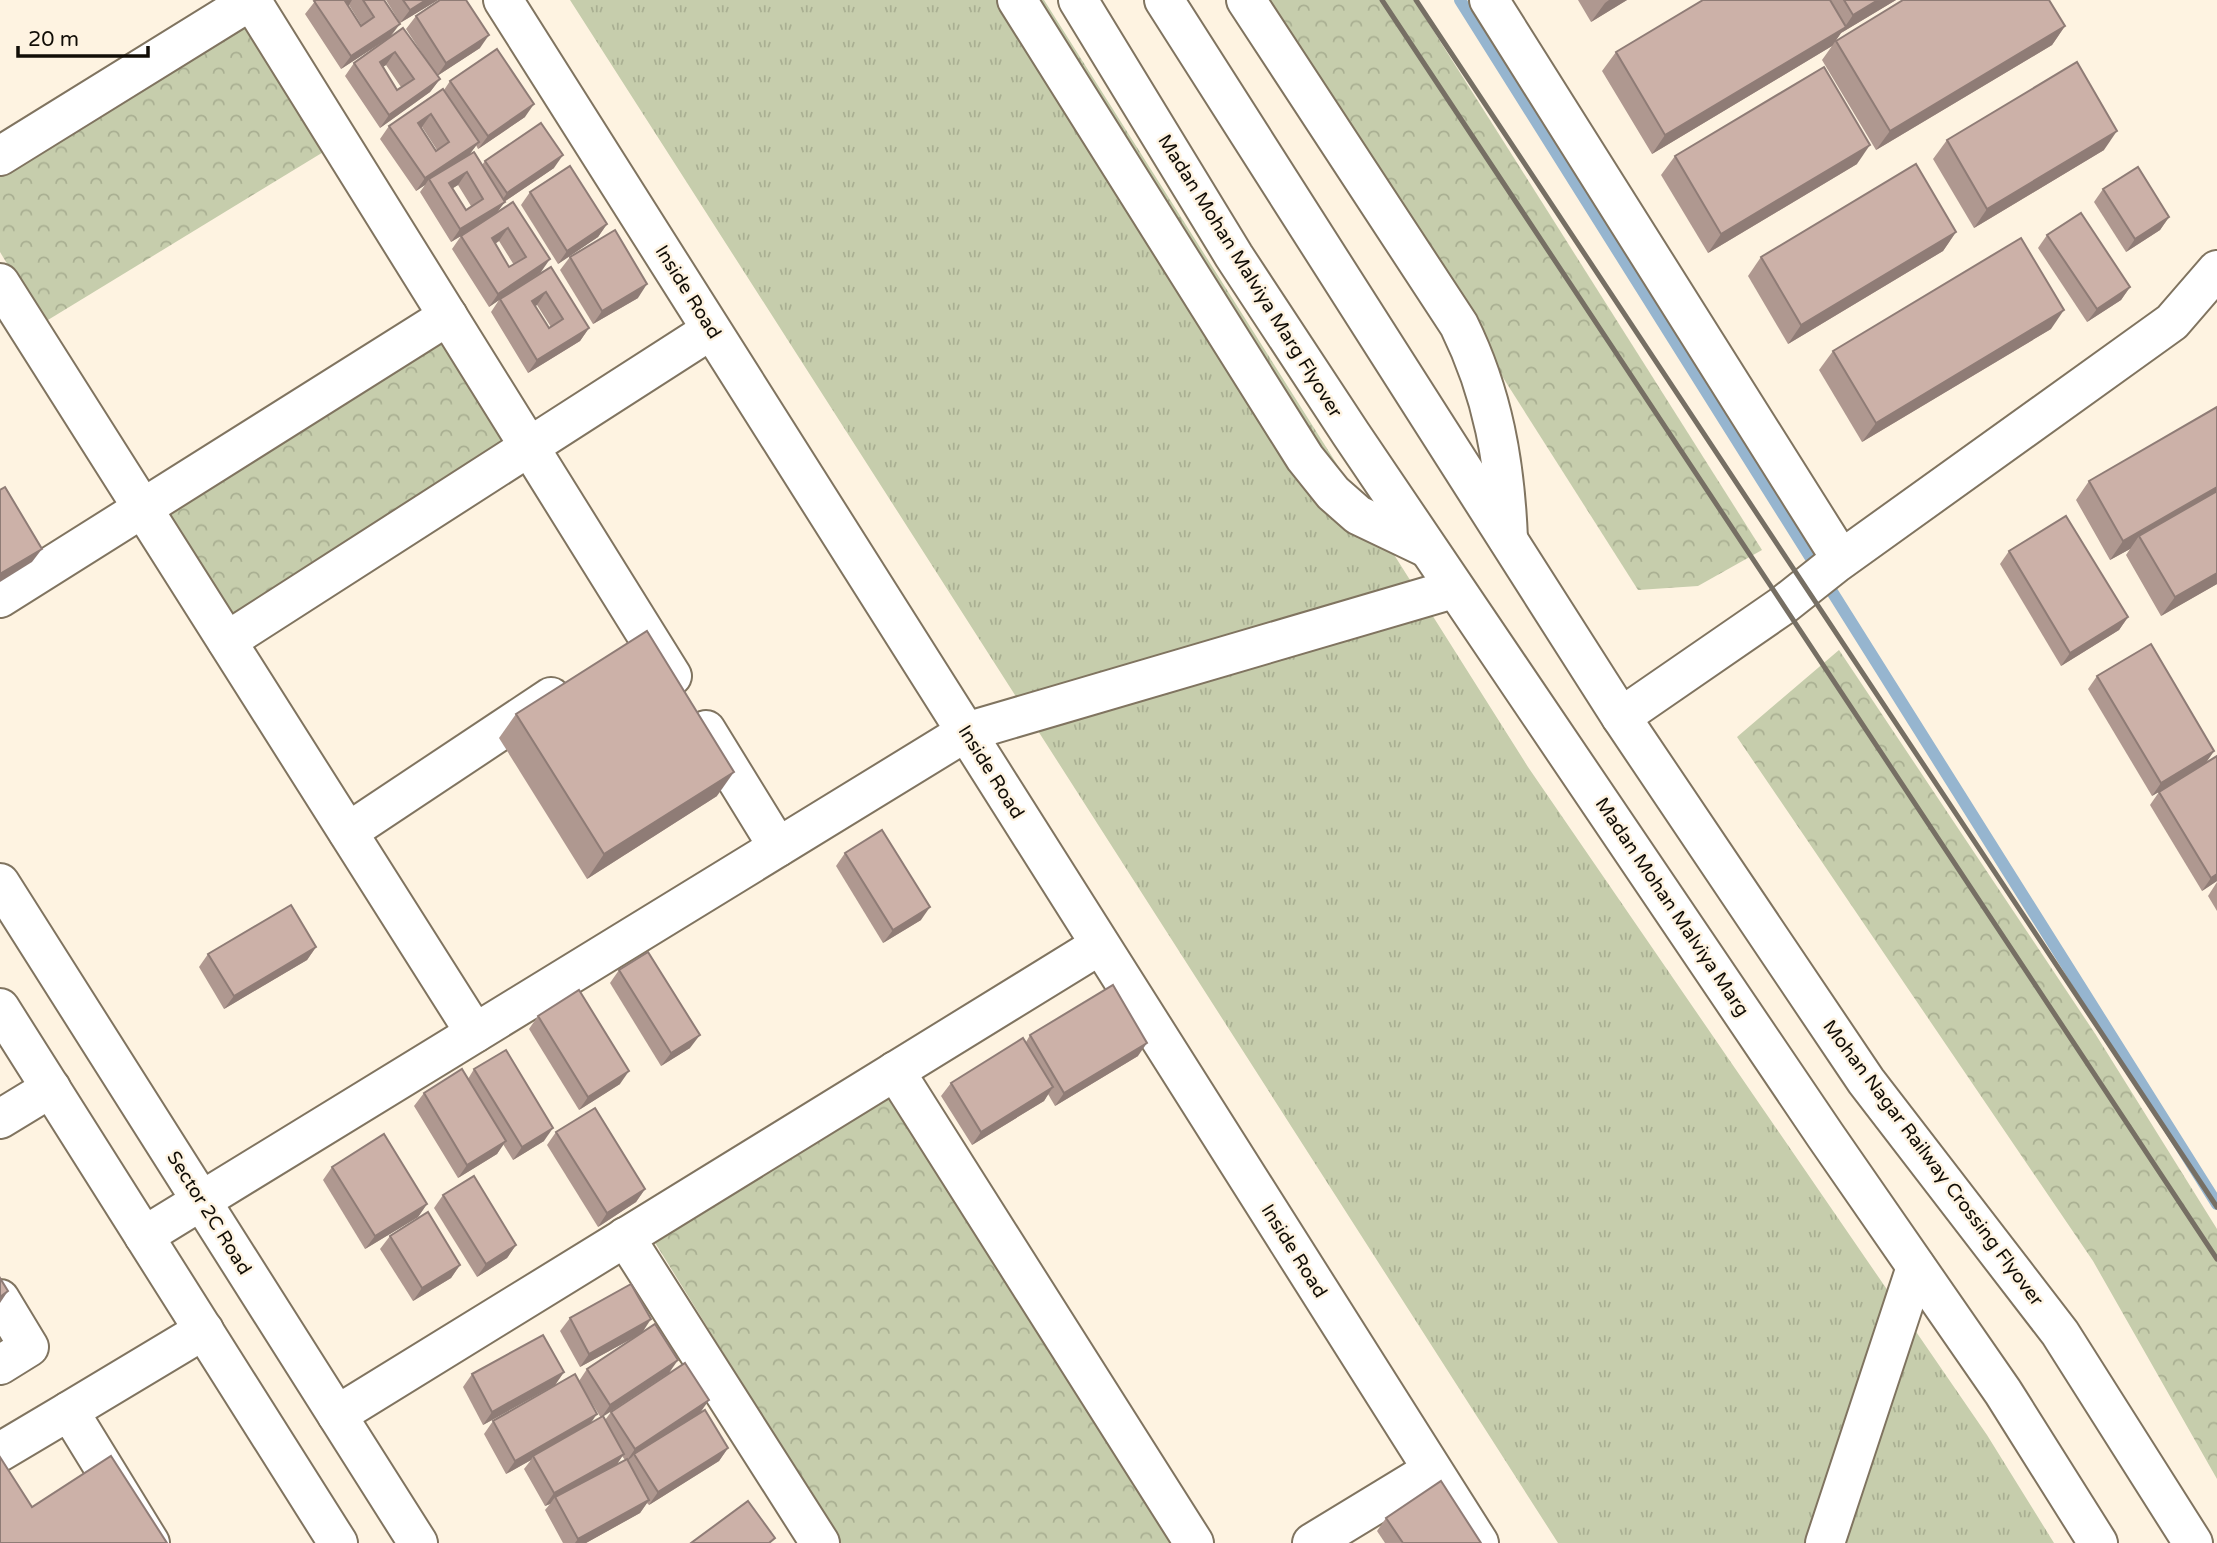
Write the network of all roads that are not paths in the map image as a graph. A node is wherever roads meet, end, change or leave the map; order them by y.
1 (252, 0) edge
2 (503, 0) edge
3 (1017, 0) edge
4 (1078, 0) edge
5 (1164, 0) edge
6 (1246, 0) edge
7 (1489, 0) edge
8 (0, 156) edge
9 (2217, 270) edge
10 (0, 283) edge
11 (448, 316) junction
12 (711, 330) junction
13 (530, 447) junction
14 (143, 508) junction
15 (1508, 542) junction
16 (1427, 548) junction
17 (1838, 562) junction
18 (1453, 589) junction
19 (0, 598) edge
20 (646, 634) junction
21 (227, 641) junction
22 (612, 657) edge
23 (577, 680) edge
24 (1621, 717) junction
25 (966, 732) junction
26 (348, 832) junction
27 (779, 847) junction
28 (0, 883) edge
29 (1100, 944) junction
30 (0, 1007) edge
31 (475, 1033) junction
32 (895, 1070) junction
33 (51, 1088) junction
34 (0, 1119) edge
35 (202, 1201) junction
36 (144, 1236) junction
37 (625, 1237) junction
38 (1916, 1267) junction
39 (0, 1299) edge
40 (204, 1330) junction
41 (0, 1365) edge
42 (69, 1411) junction
43 (337, 1415) junction
44 (0, 1452) edge
45 (1432, 1470) junction
46 (150, 1543) edge
47 (338, 1543) edge
48 (418, 1543) edge
49 (820, 1543) edge
50 (1194, 1543) edge
51 (1312, 1543) edge
52 (1479, 1543) edge
53 (1825, 1543) edge
54 (2098, 1543) edge
55 (2193, 1543) edge

1 - 8 street
1 - 11 street
2 - 12 street, Inside Road
3 - 16 street
4 - 16 street, Madan Mohan Malviya Marg Flyover
5 - 15 street
6 - 15 street
7 - 17 street
9 - 17 street
10 - 14 street
11 - 13 street
11 - 14 street
12 - 13 street
12 - 25 street, Inside Road
13 - 20 street
13 - 21 street
14 - 19 street
14 - 21 street
15 - 24 street
16 - 18 street, Madan Mohan Malviya Marg
17 - 24 street
18 - 25 street
18 - 38 street, Madan Mohan Malviya Marg
20 - 22 street
20 - 27 street
21 - 26 street
23 - 26 street
24 - 55 street, Mohan Nagar Railway Crossing Flyover
25 - 27 street
25 - 29 street, Inside Road
26 - 31 street
27 - 31 street
28 - 35 street, Sector 2C Road
29 - 32 street
29 - 45 street, Inside Road
30 - 33 street
31 - 35 street
32 - 37 street
32 - 50 street
33 - 34 street
33 - 36 street
35 - 36 street
35 - 43 street, Sector 2C Road
36 - 40 street
37 - 43 street
37 - 49 street
38 - 53 street
38 - 54 street
39 - 41 street
40 - 42 street
40 - 47 street
42 - 44 street
42 - 46 street
43 - 48 street, Sector 2C Road
45 - 51 street
45 - 52 street, Inside Road

